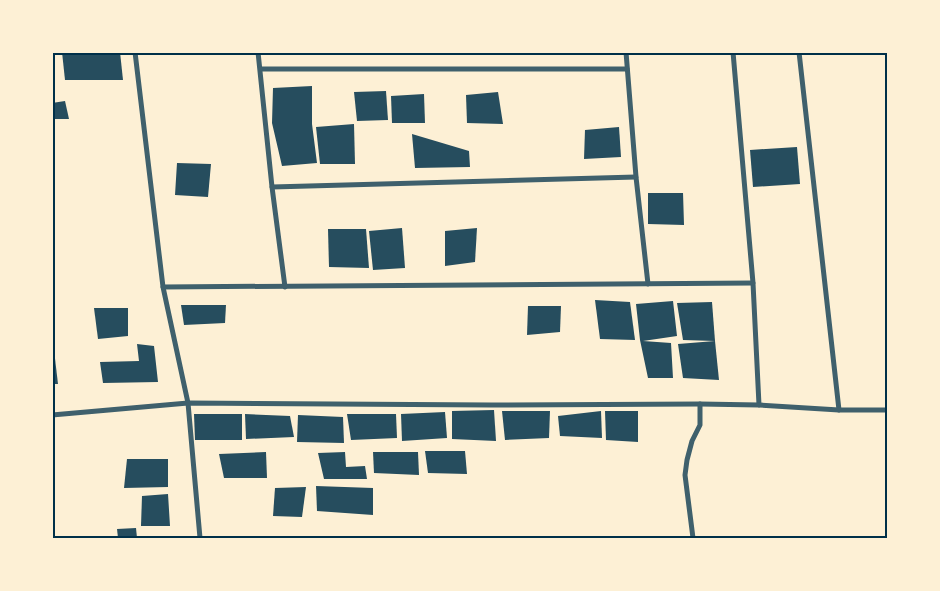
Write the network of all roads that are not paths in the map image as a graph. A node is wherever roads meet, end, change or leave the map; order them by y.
1 (135, 52) edge
2 (258, 52) edge
3 (626, 52) edge
4 (733, 52) edge
5 (799, 52) edge
6 (260, 69) junction
7 (627, 69) junction
8 (636, 177) junction
9 (272, 187) junction
10 (753, 283) junction
11 (648, 284) junction
12 (163, 287) junction
13 (286, 287) junction
14 (188, 403) junction
15 (700, 404) junction
16 (759, 404) junction
17 (839, 410) junction
18 (888, 410) edge
19 (52, 415) edge
20 (200, 538) edge
21 (693, 538) edge

1 - 12 street
2 - 6 street
3 - 7 street
4 - 10 street
5 - 17 street
6 - 7 street
6 - 9 street
7 - 8 street
8 - 9 street
8 - 11 street
9 - 13 street
10 - 11 street
10 - 16 street
11 - 13 street
12 - 13 street
12 - 14 street
14 - 15 street
14 - 19 street
14 - 20 street
15 - 16 street
15 - 21 street
16 - 17 street
17 - 18 street

